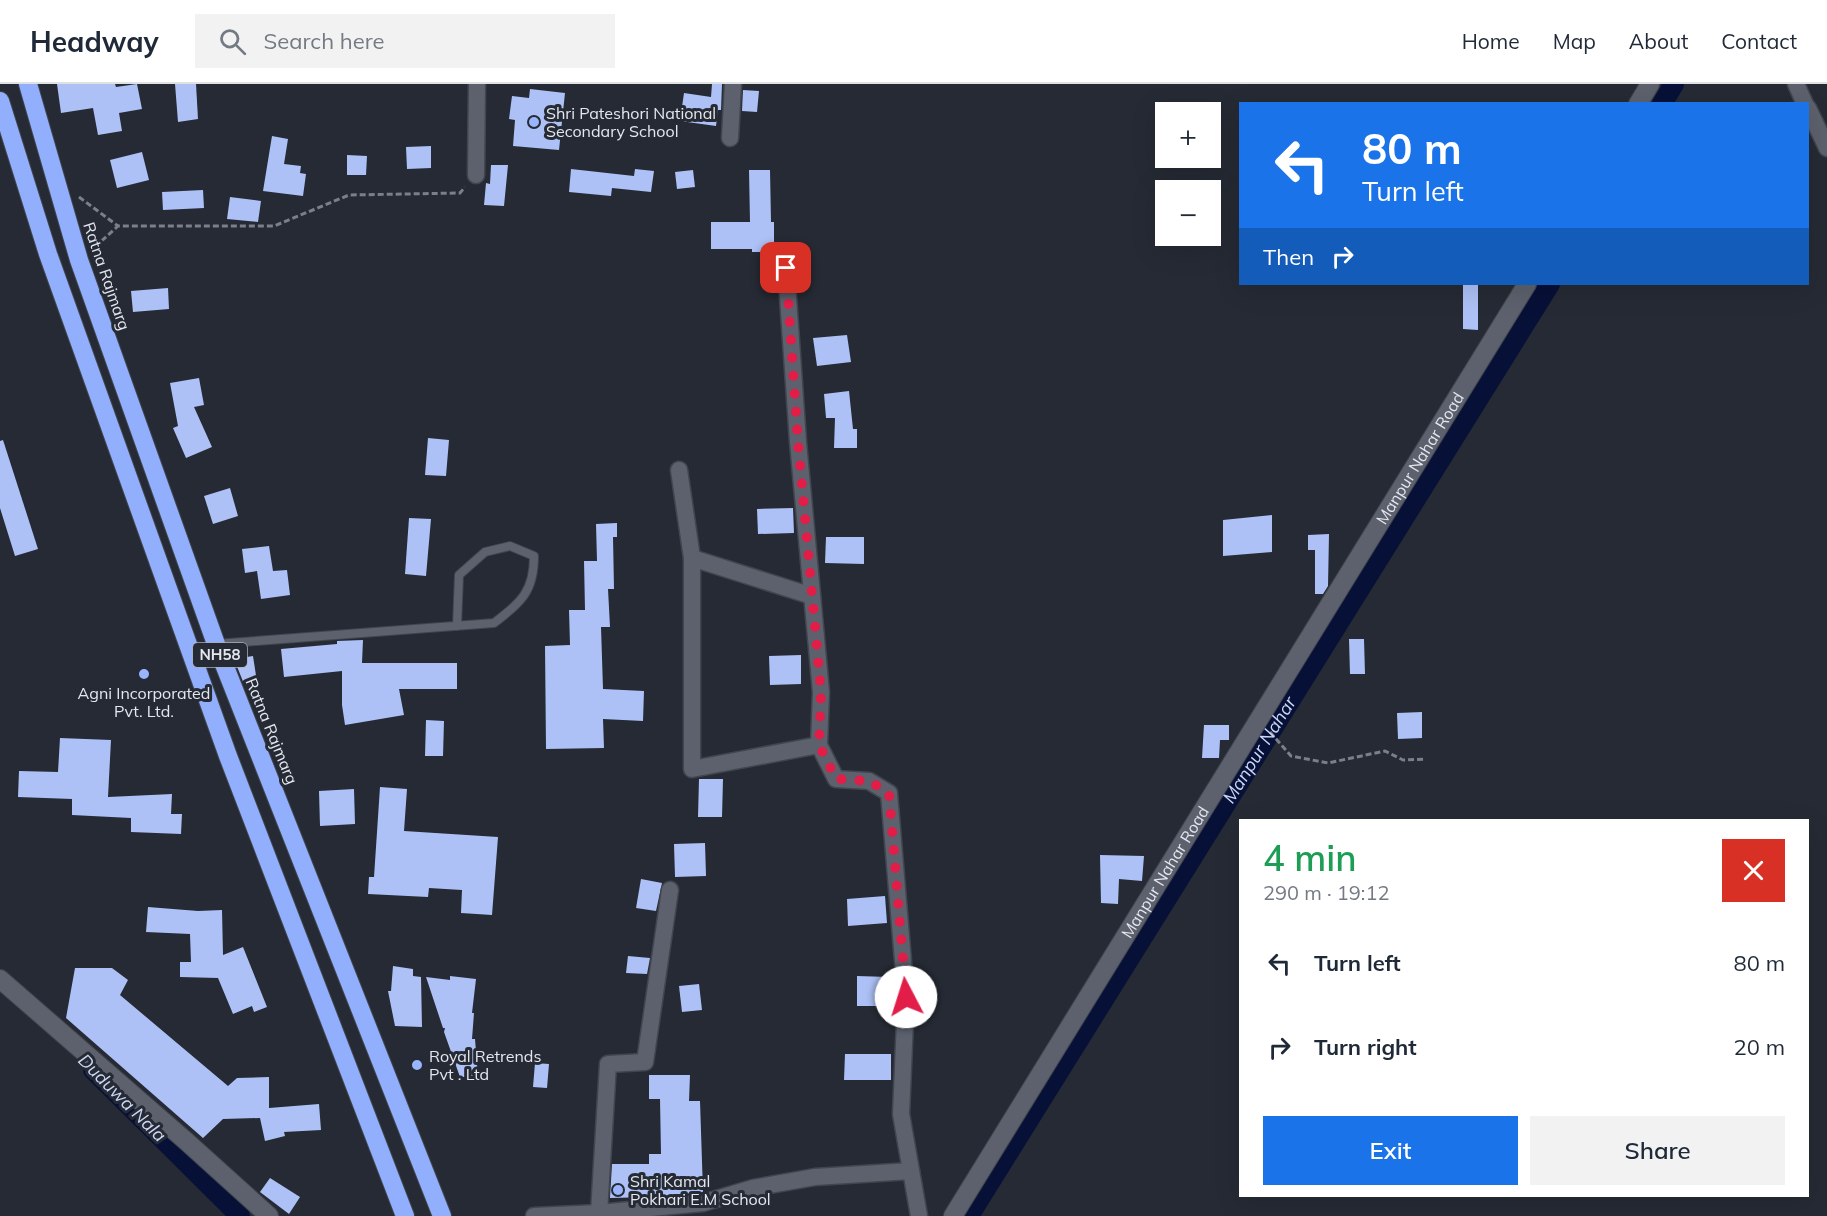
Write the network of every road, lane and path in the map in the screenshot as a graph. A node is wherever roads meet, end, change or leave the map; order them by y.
1 (28, 84) edge
2 (477, 84) edge
3 (733, 84) edge
4 (1650, 84) edge
5 (1796, 84) edge
6 (0, 101) edge
7 (1639, 102) edge
8 (1804, 102) edge
9 (1809, 110) edge
10 (729, 138) dead end
11 (1827, 148) edge
12 (476, 175) joint
13 (56, 179) junction
14 (118, 226) junction
15 (79, 260) junction
16 (786, 268) dead end
17 (1526, 285) edge
18 (679, 470) dead end
19 (692, 558) junction
20 (812, 596) junction
21 (457, 626) junction
22 (216, 644) junction
23 (1257, 722) junction
24 (819, 745) junction
25 (1426, 759) dead end
26 (670, 890) dead end
27 (0, 979) edge
28 (911, 1171) junction
29 (599, 1213) junction
30 (269, 1216) edge
31 (405, 1216) edge
32 (442, 1216) edge
33 (534, 1216) edge
34 (919, 1216) edge
35 (953, 1216) edge

1 - 13 highway, Ratna Rajmarg / NH58
2 - 12 street
3 - 10 street
4 - 7 street
5 - 8 street
6 - 31 highway, NH58
9 - 11 street
12 - 14 path
13 - 14 path
13 - 15 highway, Ratna Rajmarg / NH58
14 - 15 path
15 - 22 highway, Ratna Rajmarg / NH58
16 - 20 street
17 - 23 street, Manpur Nahar Road
18 - 19 street
19 - 20 street
19 - 24 street
20 - 24 street
21 - 21 lane
21 - 22 lane
22 - 32 highway, Ratna Rajmarg / NH58
23 - 25 path
23 - 35 street, Manpur Nahar Road
24 - 28 street
26 - 29 street
27 - 30 street
28 - 29 street
28 - 34 street
29 - 33 street

